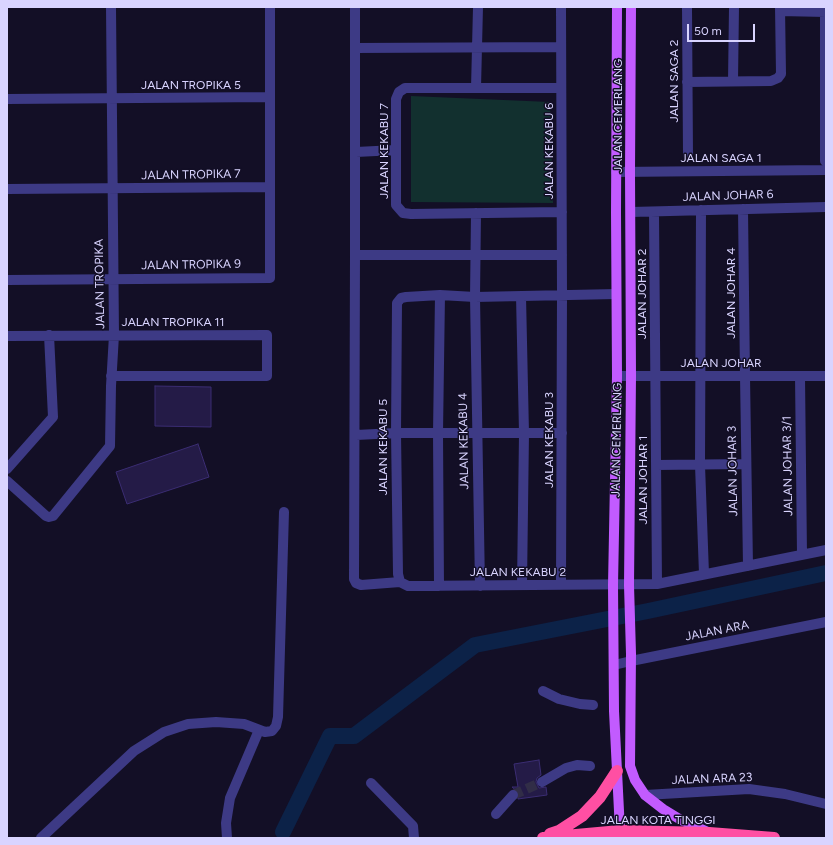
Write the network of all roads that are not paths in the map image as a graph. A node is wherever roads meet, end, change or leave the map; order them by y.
1 (111, 7) edge
2 (270, 7) edge
3 (355, 7) edge
4 (478, 7) edge
5 (561, 7) edge
6 (617, 7) edge
7 (632, 7) edge
8 (687, 7) edge
9 (734, 7) edge
10 (780, 9) edge
11 (825, 10) edge
12 (476, 47) junction
13 (561, 47) junction
14 (355, 48) junction
15 (733, 81) junction
16 (687, 82) junction
17 (476, 88) junction
18 (562, 88) junction
19 (270, 97) junction
20 (112, 98) junction
21 (7, 99) edge
22 (396, 150) junction
23 (356, 152) junction
24 (688, 155) dead end
25 (826, 165) edge
26 (616, 172) junction
27 (630, 172) junction
28 (270, 187) junction
29 (112, 188) junction
30 (7, 189) edge
31 (826, 207) edge
32 (743, 209) junction
33 (701, 210) junction
34 (562, 212) junction
35 (631, 212) junction
36 (654, 212) junction
37 (476, 213) junction
38 (476, 254) junction
39 (355, 255) junction
40 (562, 255) junction
41 (113, 279) junction
42 (7, 280) edge
43 (616, 294) junction
44 (440, 295) junction
45 (562, 295) junction
46 (521, 296) junction
47 (475, 297) junction
48 (49, 335) junction
49 (114, 335) junction
50 (7, 336) edge
51 (111, 376) junction
52 (617, 376) junction
53 (631, 376) junction
54 (655, 376) junction
55 (701, 376) junction
56 (744, 376) junction
57 (800, 376) junction
58 (826, 376) edge
59 (562, 432) junction
60 (396, 433) junction
61 (438, 433) junction
62 (477, 433) junction
63 (524, 433) junction
64 (356, 435) junction
65 (746, 464) junction
66 (656, 465) junction
67 (700, 465) junction
68 (7, 469) edge
69 (7, 481) edge
70 (284, 512) dead end
71 (826, 550) edge
72 (802, 555) junction
73 (748, 566) junction
74 (704, 574) junction
75 (404, 584) junction
76 (656, 584) junction
77 (522, 585) junction
78 (561, 585) junction
79 (439, 586) junction
80 (480, 586) junction
81 (629, 589) junction
82 (613, 590) junction
83 (826, 622) edge
84 (631, 657) junction
85 (614, 665) junction
86 (543, 691) dead end
87 (593, 706) dead end
88 (259, 730) junction
89 (590, 766) dead end
90 (616, 771) junction
91 (542, 782) tunnel mouth
92 (371, 783) dead end
93 (513, 795) tunnel mouth
94 (645, 795) junction
95 (826, 804) edge
96 (496, 814) dead end
97 (709, 833) junction
98 (621, 835) edge
99 (41, 838) edge
100 (227, 838) edge
101 (414, 838) edge
102 (539, 838) edge
103 (543, 838) edge
104 (774, 838) edge

1 - 20 street, JALAN TROPIKA
2 - 19 street
3 - 14 street
4 - 12 street
5 - 13 street, JALAN KEKABU 6
6 - 26 main road, JALAN CEMERLANG
7 - 27 main road, JALAN CEMERLANG
8 - 16 street, JALAN SAGA 2
9 - 15 street
10 - 11 street
10 - 15 street
11 - 25 street
12 - 13 street
12 - 14 street
12 - 17 street
13 - 18 street, JALAN KEKABU 6
14 - 23 street
15 - 16 street
16 - 24 street, JALAN SAGA 2
17 - 18 street, JALAN KEKABU 7
17 - 22 street, JALAN KEKABU 7
18 - 34 street, JALAN KEKABU 6
19 - 20 street, JALAN TROPIKA 5
19 - 28 street
20 - 21 street, JALAN TROPIKA 5
20 - 29 street, JALAN TROPIKA
22 - 23 street
22 - 37 street, JALAN KEKABU 7
23 - 39 street
25 - 27 street, JALAN SAGA 1
26 - 27 street, JALAN SAGA 1
26 - 43 main road, JALAN CEMERLANG
27 - 35 main road, JALAN CEMERLANG
28 - 29 street, JALAN TROPIKA 7
28 - 41 street, JALAN TROPIKA 9
29 - 30 street, JALAN TROPIKA 7
29 - 41 street, JALAN TROPIKA
31 - 32 street, JALAN JOHAR 6
32 - 33 street, JALAN JOHAR 6
32 - 56 street, JALAN JOHAR 4
33 - 36 street, JALAN JOHAR 6
33 - 55 street
34 - 37 street, JALAN KEKABU 7
34 - 40 street, JALAN KEKABU 6
35 - 36 street, JALAN JOHAR 6
35 - 53 main road, JALAN CEMERLANG
36 - 54 street, JALAN JOHAR 2
37 - 38 street, JALAN KEKABU 4
38 - 39 street
38 - 40 street
38 - 47 street, JALAN KEKABU 4
39 - 64 street
40 - 45 street, JALAN KEKABU 6
41 - 42 street, JALAN TROPIKA 9
41 - 49 street, JALAN TROPIKA
43 - 45 street
43 - 52 main road, JALAN CEMERLANG
44 - 47 street
44 - 60 street, JALAN KEKABU 5
44 - 61 street
45 - 46 street
45 - 59 street, JALAN KEKABU 3
46 - 47 street
46 - 63 street
47 - 62 street, JALAN KEKABU 4
48 - 49 street, JALAN TROPIKA 11
48 - 50 street, JALAN TROPIKA 11
48 - 68 street
49 - 51 street, JALAN TROPIKA
49 - 51 street, JALAN TROPIKA 11
51 - 69 street, JALAN TROPIKA
52 - 53 street, JALAN JOHAR
52 - 82 main road, JALAN CEMERLANG
53 - 54 street, JALAN JOHAR
53 - 81 main road, JALAN CEMERLANG
54 - 55 street, JALAN JOHAR
54 - 66 street, JALAN JOHAR 1
55 - 56 street, JALAN JOHAR
55 - 67 street
56 - 57 street, JALAN JOHAR
56 - 65 street, JALAN JOHAR 3
57 - 58 street, JALAN JOHAR
57 - 72 street, JALAN JOHAR 3/1
59 - 63 street
59 - 78 street, JALAN KEKABU 3
60 - 61 street
60 - 64 street
60 - 75 street, JALAN KEKABU 5
61 - 62 street
61 - 79 street
62 - 63 street
62 - 80 street, JALAN KEKABU 4
63 - 77 street
64 - 75 street, JALAN KEKABU 2
65 - 67 street
65 - 73 street, JALAN JOHAR 3
66 - 67 street
66 - 76 street, JALAN JOHAR 1
67 - 74 street
70 - 88 street
71 - 72 street
72 - 73 street
73 - 74 street
74 - 76 street
75 - 79 street, JALAN KEKABU 2
76 - 81 street
77 - 78 street, JALAN KEKABU 2
77 - 80 street, JALAN KEKABU 2
78 - 82 street, JALAN KEKABU 2
79 - 80 street, JALAN KEKABU 2
81 - 82 street, JALAN KEKABU 2
81 - 84 main road, JALAN CEMERLANG
82 - 85 main road, JALAN CEMERLANG
83 - 84 street, JALAN ARA
84 - 85 street, JALAN ARA
84 - 94 main road, JALAN CEMERLANG
85 - 90 main road, JALAN CEMERLANG
86 - 87 street
88 - 99 street
88 - 100 street
89 - 91 street
90 - 98 main road, JALAN CEMERLANG
90 - 102 highway
92 - 101 street
93 - 96 street
94 - 95 street, JALAN ARA 23
94 - 97 main road, JALAN CEMERLANG
97 - 98 highway, JALAN KOTA TINGGI
97 - 104 highway, JALAN KOTA TINGGI
98 - 103 highway, JALAN KOTA TINGGI

